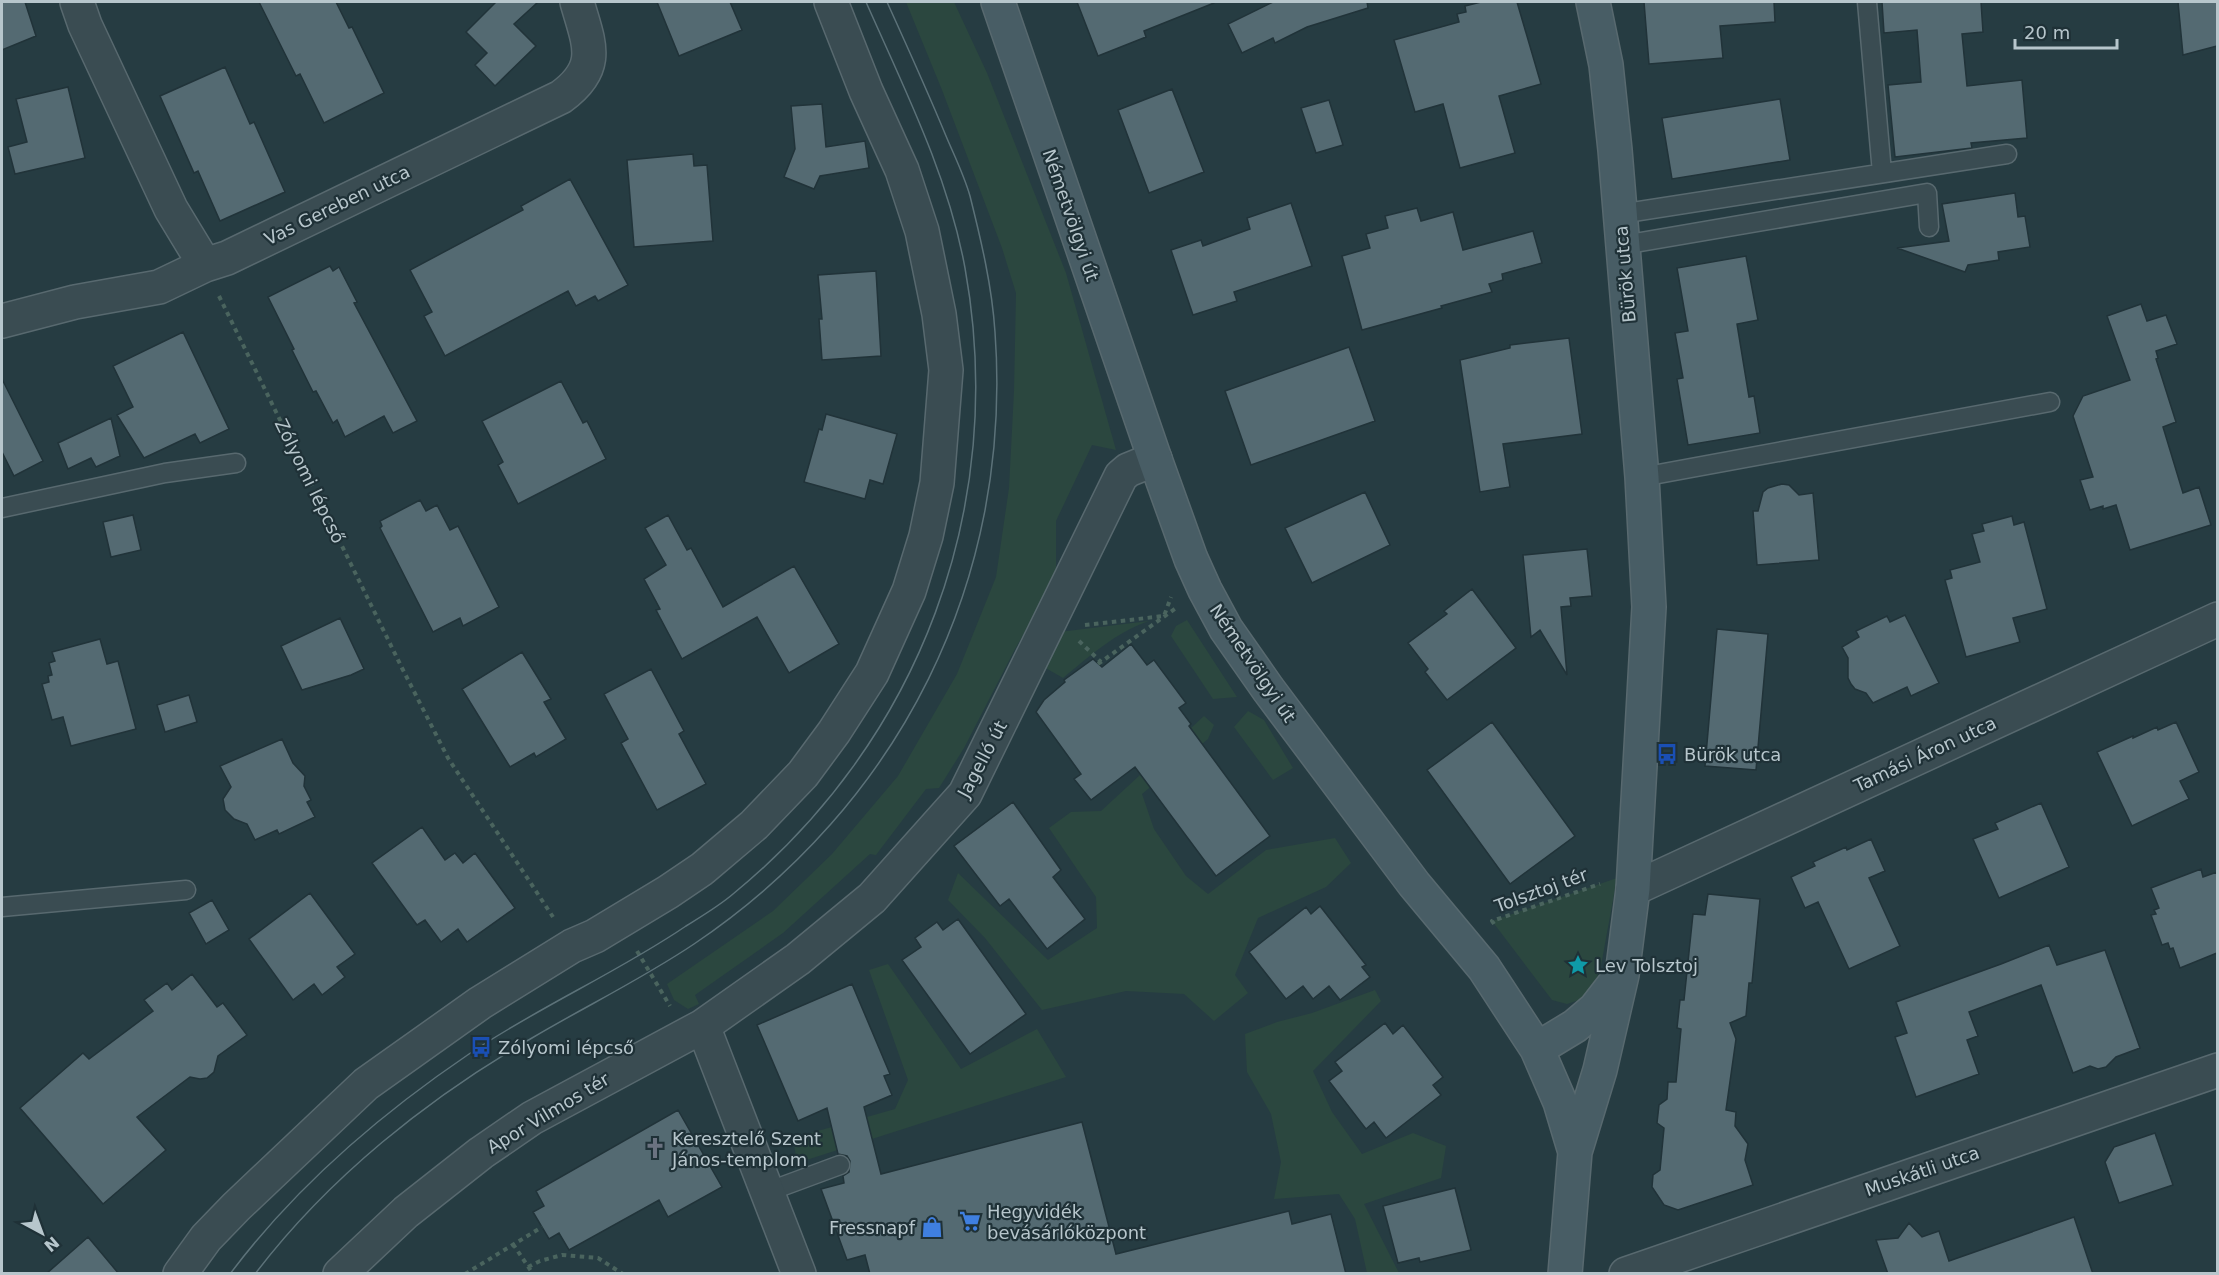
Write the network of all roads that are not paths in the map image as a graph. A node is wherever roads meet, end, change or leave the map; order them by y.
1 (76, 2) edge
2 (577, 2) edge
3 (831, 2) edge
4 (998, 2) edge
5 (1593, 2) edge
6 (1867, 2) edge
7 (2007, 154) dead end
8 (1882, 173) junction
9 (1929, 227) dead end
10 (1622, 230) junction
11 (205, 265) junction
12 (2, 321) edge
13 (2050, 402) dead end
14 (1155, 459) junction
15 (236, 463) dead end
16 (1642, 477) junction
17 (2, 508) edge
18 (2217, 619) edge
19 (1620, 885) junction
20 (186, 890) dead end
21 (2, 907) edge
22 (1622, 975) junction
23 (695, 1030) junction
24 (1537, 1049) junction
25 (2217, 1070) edge
26 (1575, 1152) junction
27 (840, 1165) dead end
28 (767, 1192) junction
29 (180, 1274) edge
30 (340, 1274) edge
31 (799, 1274) edge
32 (1565, 1274) edge
33 (1626, 1274) edge

1 - 11 street
2 - 11 street, Vas Gereben utca
3 - 29 street
4 - 14 street, Németvölgyi út
5 - 10 street, Bürök utca
6 - 8 lane
7 - 8 lane
8 - 10 lane
9 - 10 lane
10 - 16 street, Bürök utca
11 - 12 street, Vas Gereben utca
13 - 16 lane
14 - 23 street, Jagelló út
14 - 24 street, Németvölgyi út
15 - 17 lane
16 - 19 street, Bürök utca
18 - 19 street, Tamási Áron utca
19 - 22 street, Bürök utca
20 - 21 lane
22 - 24 street
22 - 26 street, Bürök utca
23 - 28 street
23 - 30 street, Apor Vilmos tér
24 - 26 street, Németvölgyi út
25 - 33 street, Muskátli utca
26 - 32 street, Németvölgyi út
27 - 28 lane
28 - 31 street

